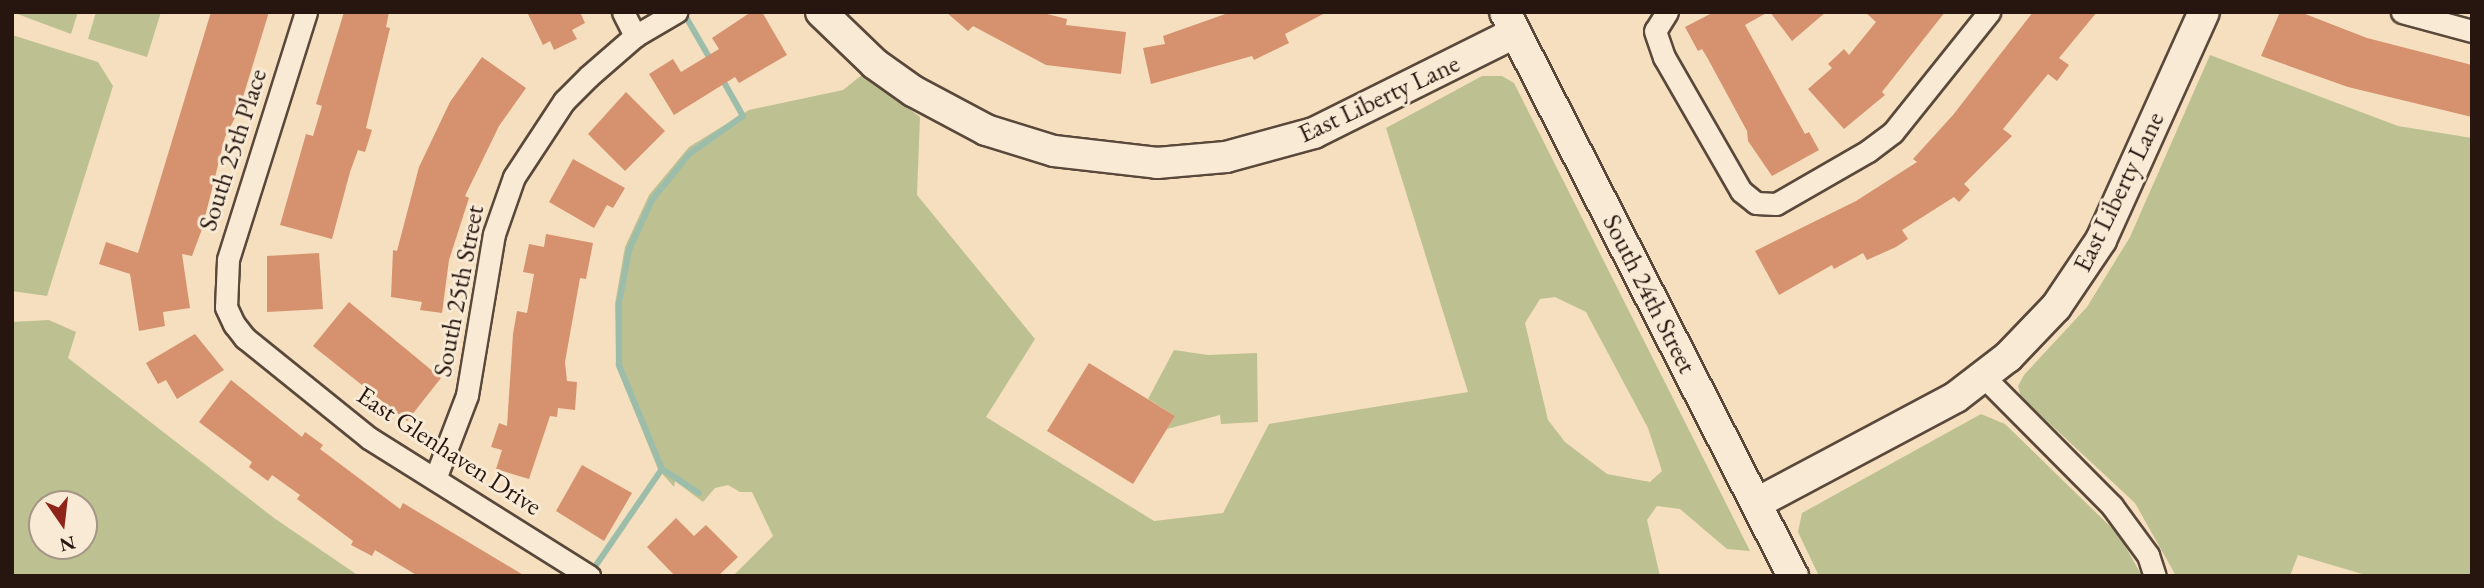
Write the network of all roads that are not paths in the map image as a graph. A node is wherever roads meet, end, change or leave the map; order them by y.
1 (306, 12) edge
2 (623, 12) edge
3 (677, 12) edge
4 (821, 12) edge
5 (1667, 12) edge
6 (1989, 12) edge
7 (2204, 12) edge
8 (2402, 12) edge
9 (1510, 23) edge
10 (2472, 31) edge
11 (635, 36) junction
12 (226, 307) joint
13 (1985, 377) junction
14 (435, 479) junction
15 (1757, 503) junction
16 (589, 576) edge
17 (1793, 576) edge
18 (2155, 576) edge

1 - 12 street, South 25th Place
2 - 11 street
3 - 11 street, South 25th Street
4 - 9 street, East Liberty Lane
5 - 6 street
7 - 13 street, East Liberty Lane
8 - 10 street
9 - 15 street, South 24th Street
11 - 14 street, South 25th Street
12 - 14 street, East Glenhaven Drive
13 - 15 street, East Liberty Lane
13 - 18 street
14 - 16 street, East Glenhaven Drive
15 - 17 street, South 24th Street

